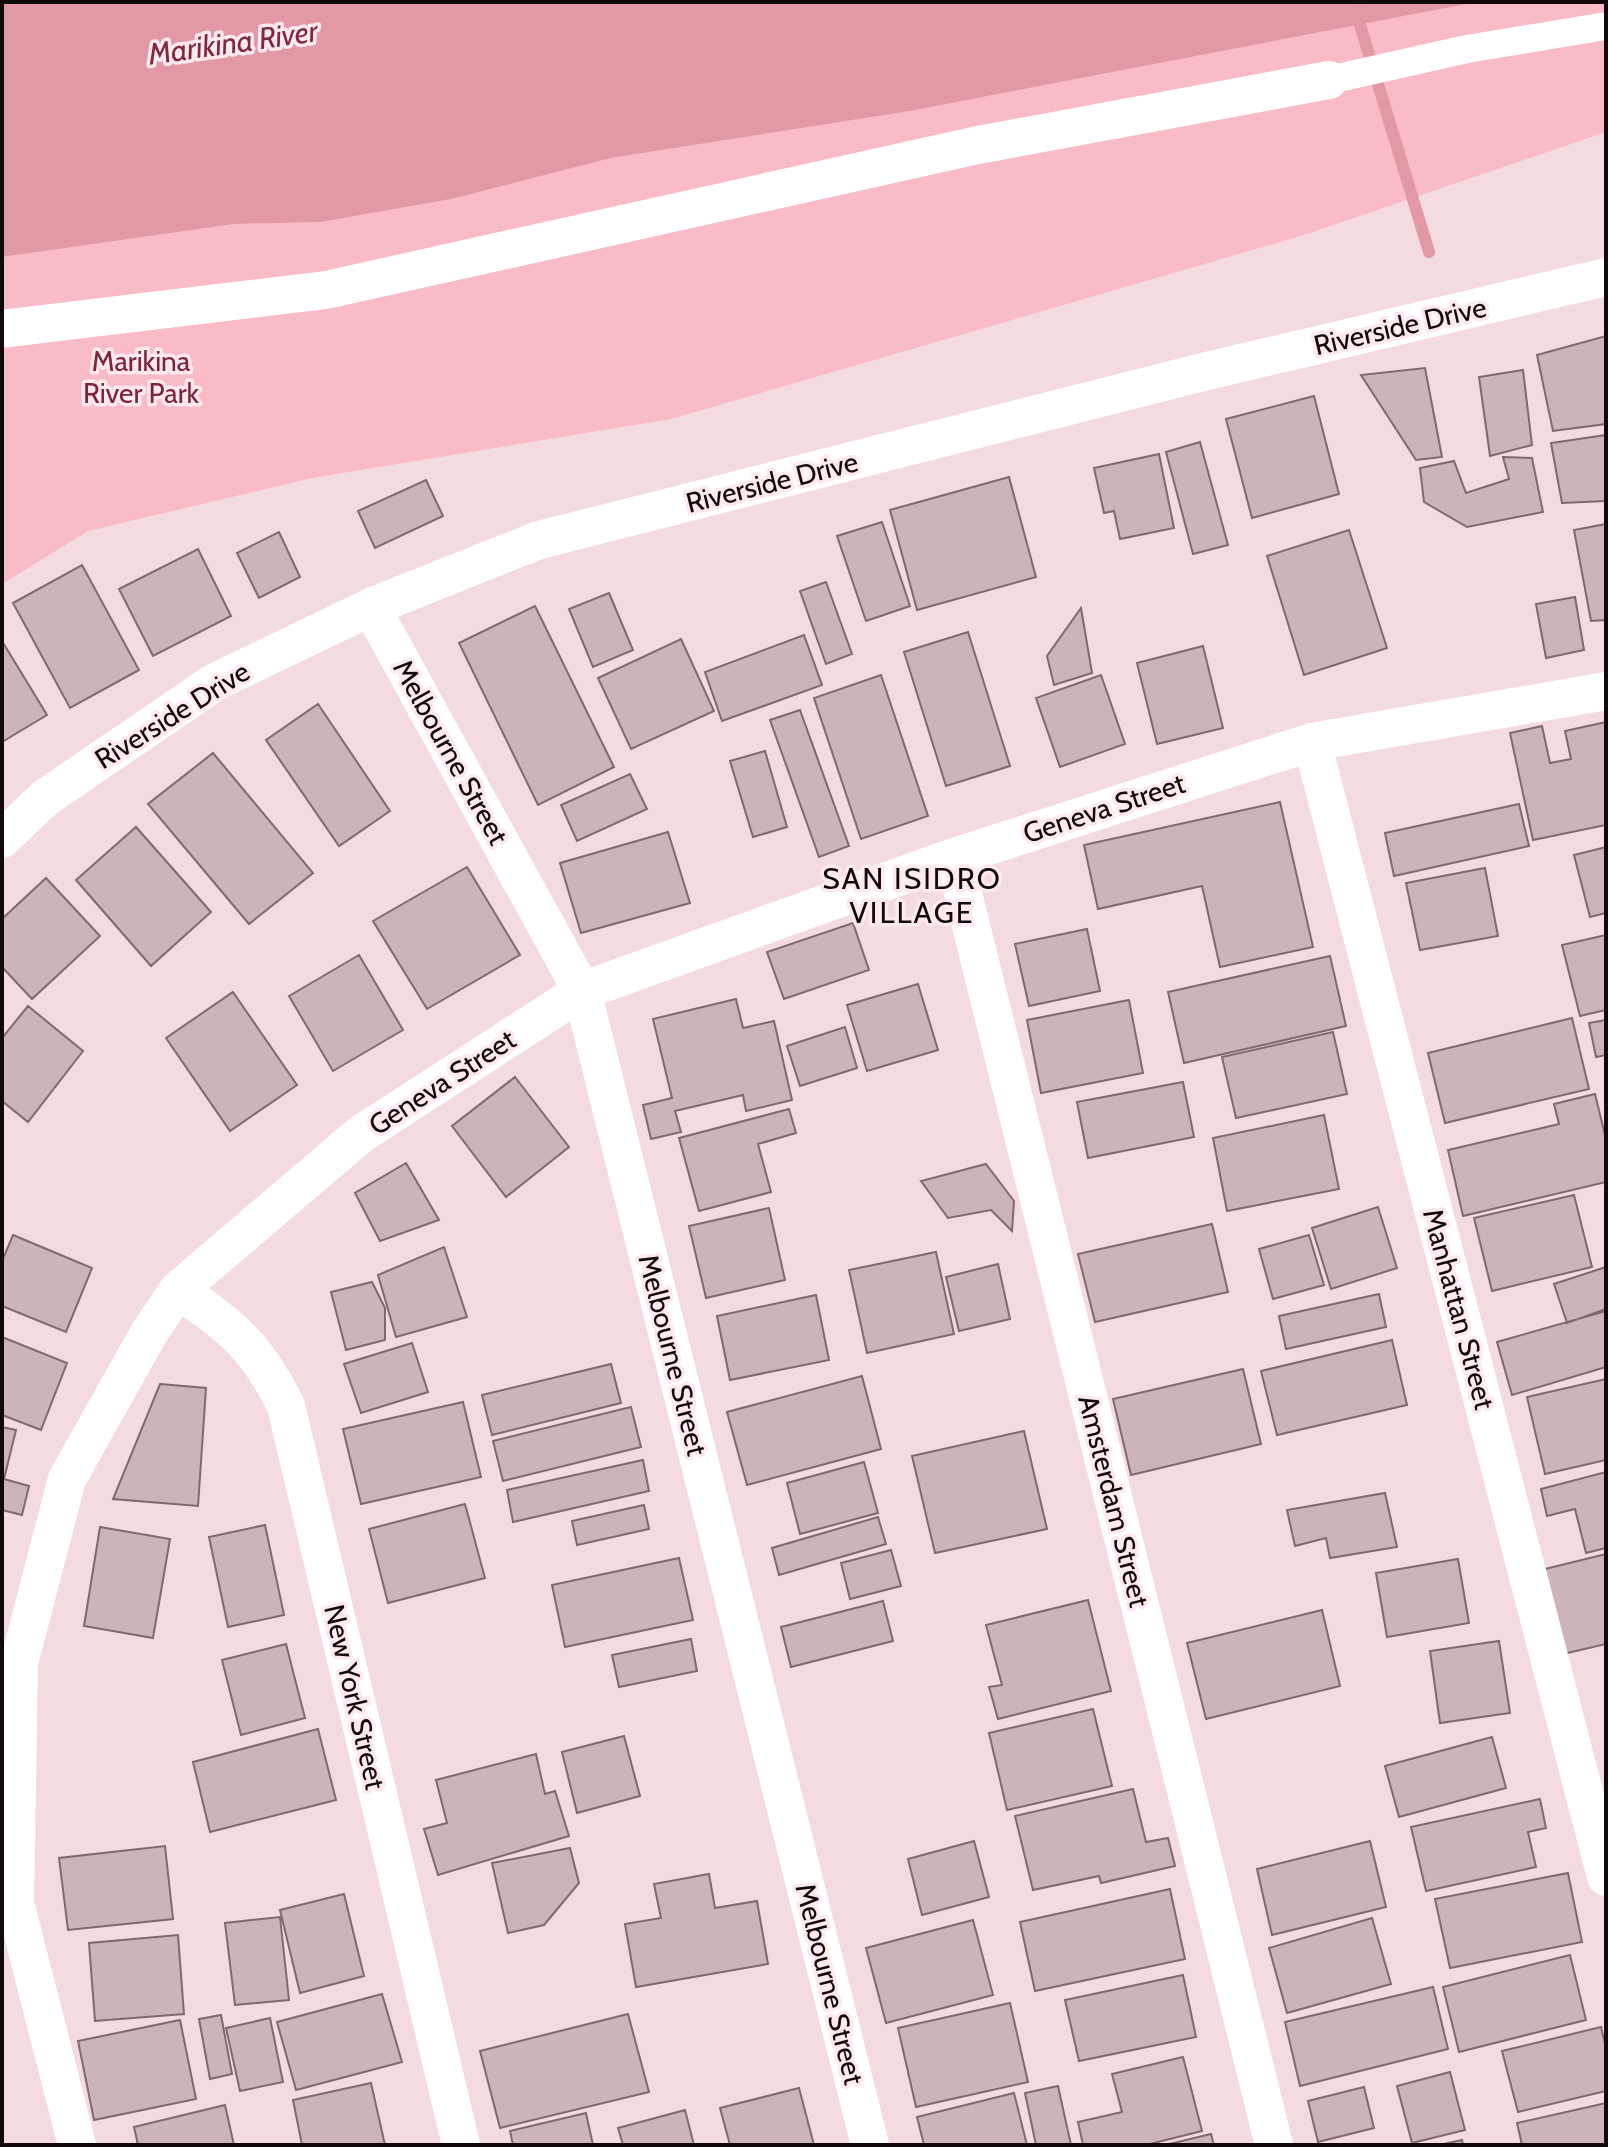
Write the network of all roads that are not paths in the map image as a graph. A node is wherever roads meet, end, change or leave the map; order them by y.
1 (1606, 26) edge
2 (1329, 80) joint
3 (1606, 277) edge
4 (2, 329) edge
5 (371, 607) junction
6 (1606, 691) edge
7 (1312, 742) junction
8 (2, 839) edge
9 (954, 857) junction
10 (582, 991) junction
11 (178, 1290) junction
12 (1606, 1877) edge
13 (77, 2145) edge
14 (461, 2145) edge
15 (870, 2145) edge
16 (1274, 2145) edge

1 - 2 street
2 - 4 street
3 - 5 street, Riverside Drive
5 - 8 street, Riverside Drive
5 - 10 street, Melbourne Street
6 - 7 street, Geneva Street
7 - 9 street, Geneva Street
7 - 12 street, Manhattan Street
9 - 10 street, Geneva Street
9 - 16 street, Amsterdam Street
10 - 11 street, Geneva Street
10 - 15 street, Melbourne Street
11 - 13 street, Geneva Street
11 - 14 street, New York Street

